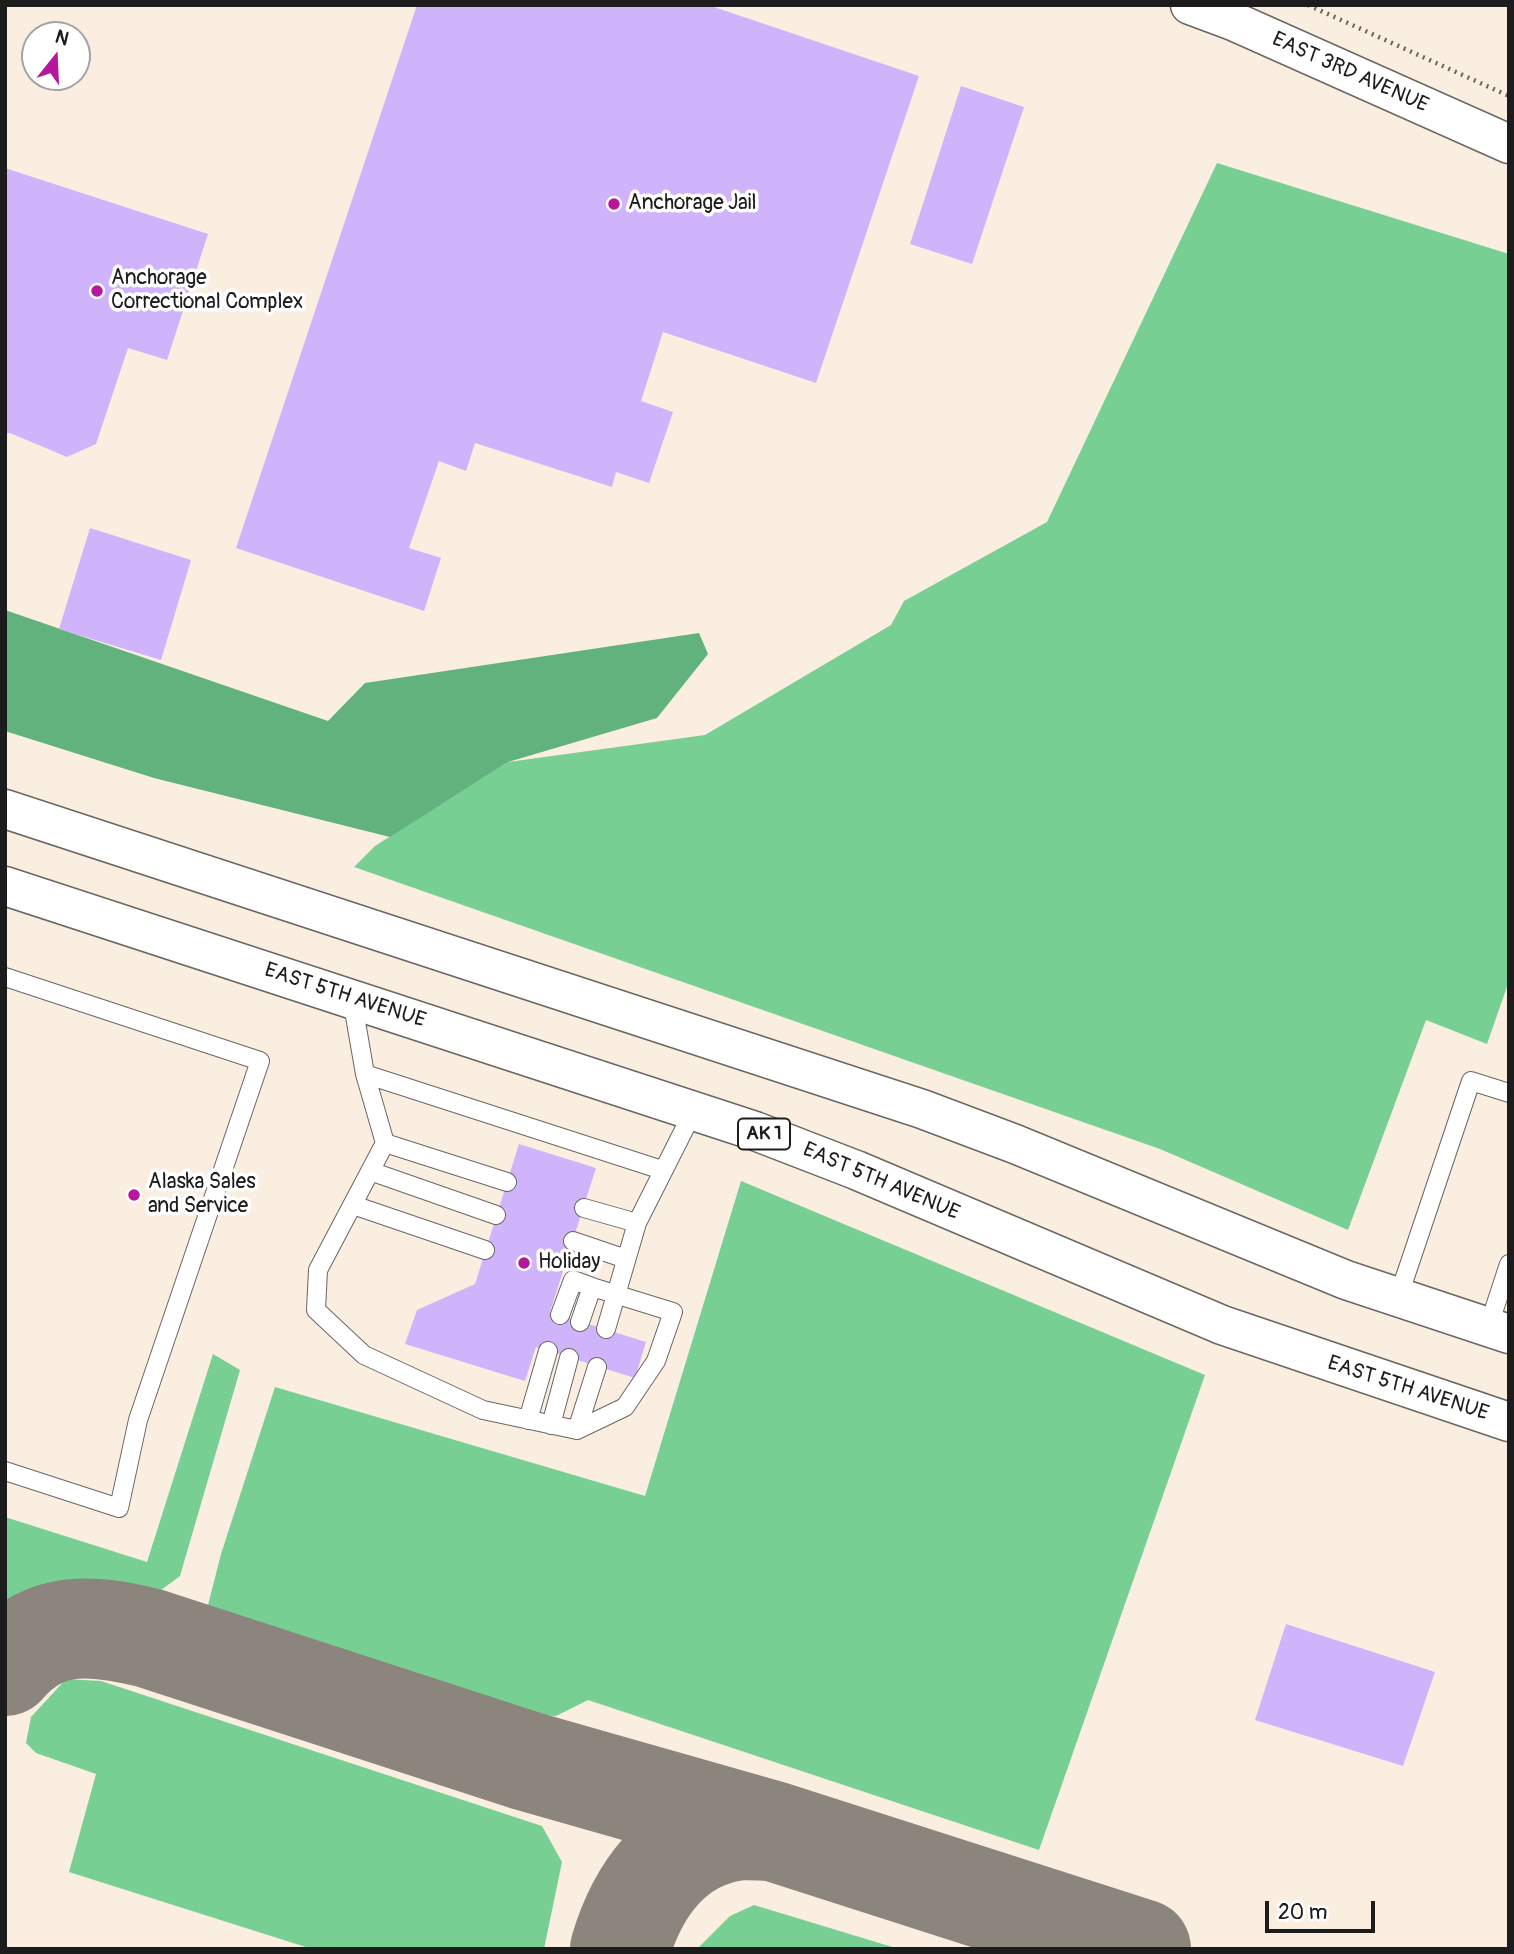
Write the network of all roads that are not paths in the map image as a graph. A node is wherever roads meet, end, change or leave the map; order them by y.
1 (1190, 5) edge
2 (1509, 144) edge
3 (5, 809) edge
4 (5, 886) edge
5 (5, 977) edge
6 (352, 999) junction
7 (365, 1074) junction
8 (1509, 1093) edge
9 (694, 1110) junction
10 (385, 1143) junction
11 (662, 1170) junction
12 (370, 1171) junction
13 (507, 1182) dead end
14 (353, 1205) junction
15 (584, 1208) dead end
16 (496, 1215) dead end
17 (637, 1223) junction
18 (573, 1241) dead end
19 (485, 1250) dead end
20 (626, 1259) junction
21 (1509, 1264) edge
22 (592, 1287) junction
23 (615, 1294) junction
24 (1398, 1298) junction
25 (560, 1315) dead end
26 (580, 1322) dead end
27 (606, 1329) dead end
28 (1498, 1331) edge
29 (548, 1351) dead end
30 (569, 1358) dead end
31 (597, 1367) dead end
32 (528, 1420) junction
33 (1509, 1422) edge
34 (551, 1425) junction
35 (577, 1430) junction
36 (5, 1471) edge

1 - 2 main road, EAST 3RD AVENUE
3 - 24 main road
4 - 6 main road, EAST 5TH AVENUE / AK 1
5 - 36 lane
6 - 7 lane
6 - 9 main road, EAST 5TH AVENUE / AK 1
7 - 10 lane
7 - 11 lane
8 - 24 lane
9 - 11 lane
9 - 33 main road, EAST 5TH AVENUE / AK 1
10 - 12 lane
10 - 13 lane
11 - 17 lane
12 - 14 lane
12 - 16 lane
14 - 19 lane
14 - 32 lane
15 - 17 lane
17 - 20 lane
18 - 20 lane
20 - 23 lane
21 - 28 lane
22 - 23 lane
22 - 25 lane
22 - 26 lane
23 - 27 lane
23 - 35 lane
24 - 28 main road
29 - 32 lane
30 - 34 lane
31 - 35 lane
32 - 34 lane
34 - 35 lane

